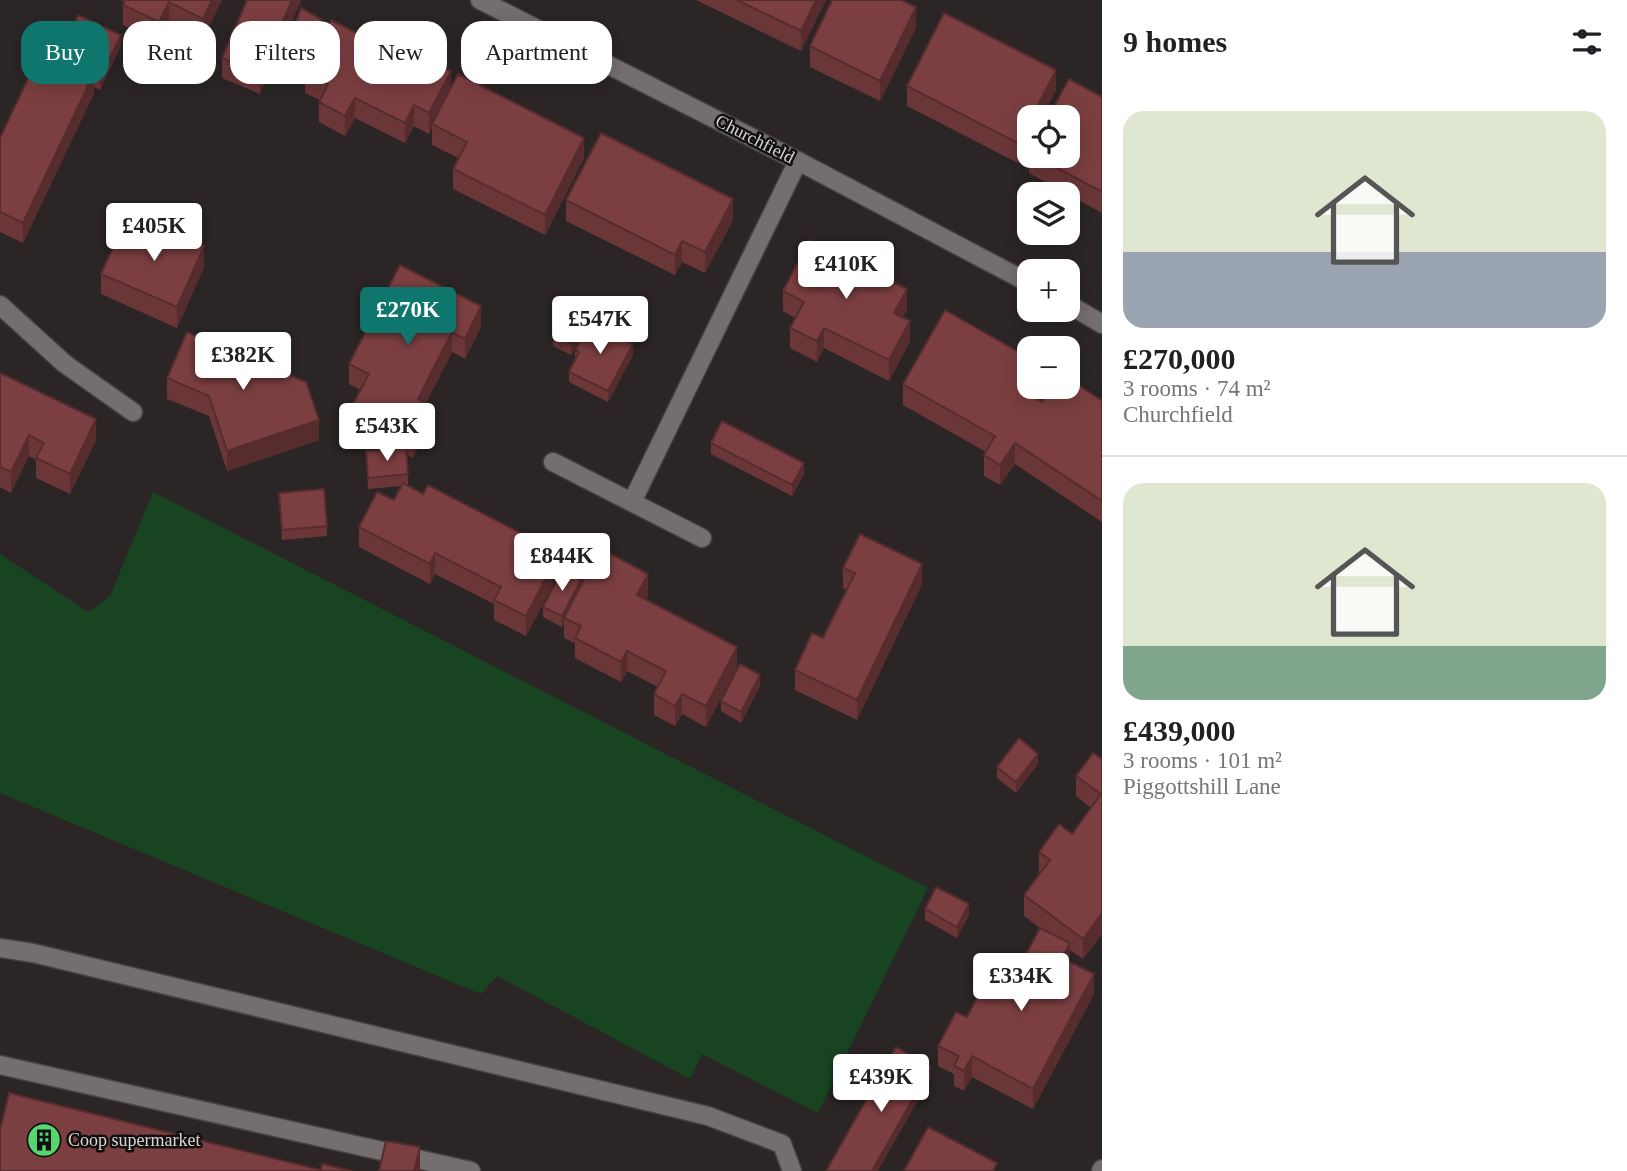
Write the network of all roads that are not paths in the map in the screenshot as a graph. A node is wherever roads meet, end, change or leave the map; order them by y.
1 (480, 0) edge
2 (798, 161) junction
3 (1017, 277) edge
4 (0, 305) edge
5 (1080, 311) edge
6 (1102, 324) edge
7 (133, 412) dead end
8 (553, 462) dead end
9 (632, 502) junction
10 (702, 538) dead end
11 (0, 948) edge
12 (0, 1065) edge
13 (471, 1171) edge
14 (792, 1171) edge

1 - 2 street, Churchfield
2 - 3 street, Churchfield
2 - 9 street
4 - 7 street
5 - 6 street
8 - 9 street
9 - 10 street
11 - 14 street
12 - 13 street

